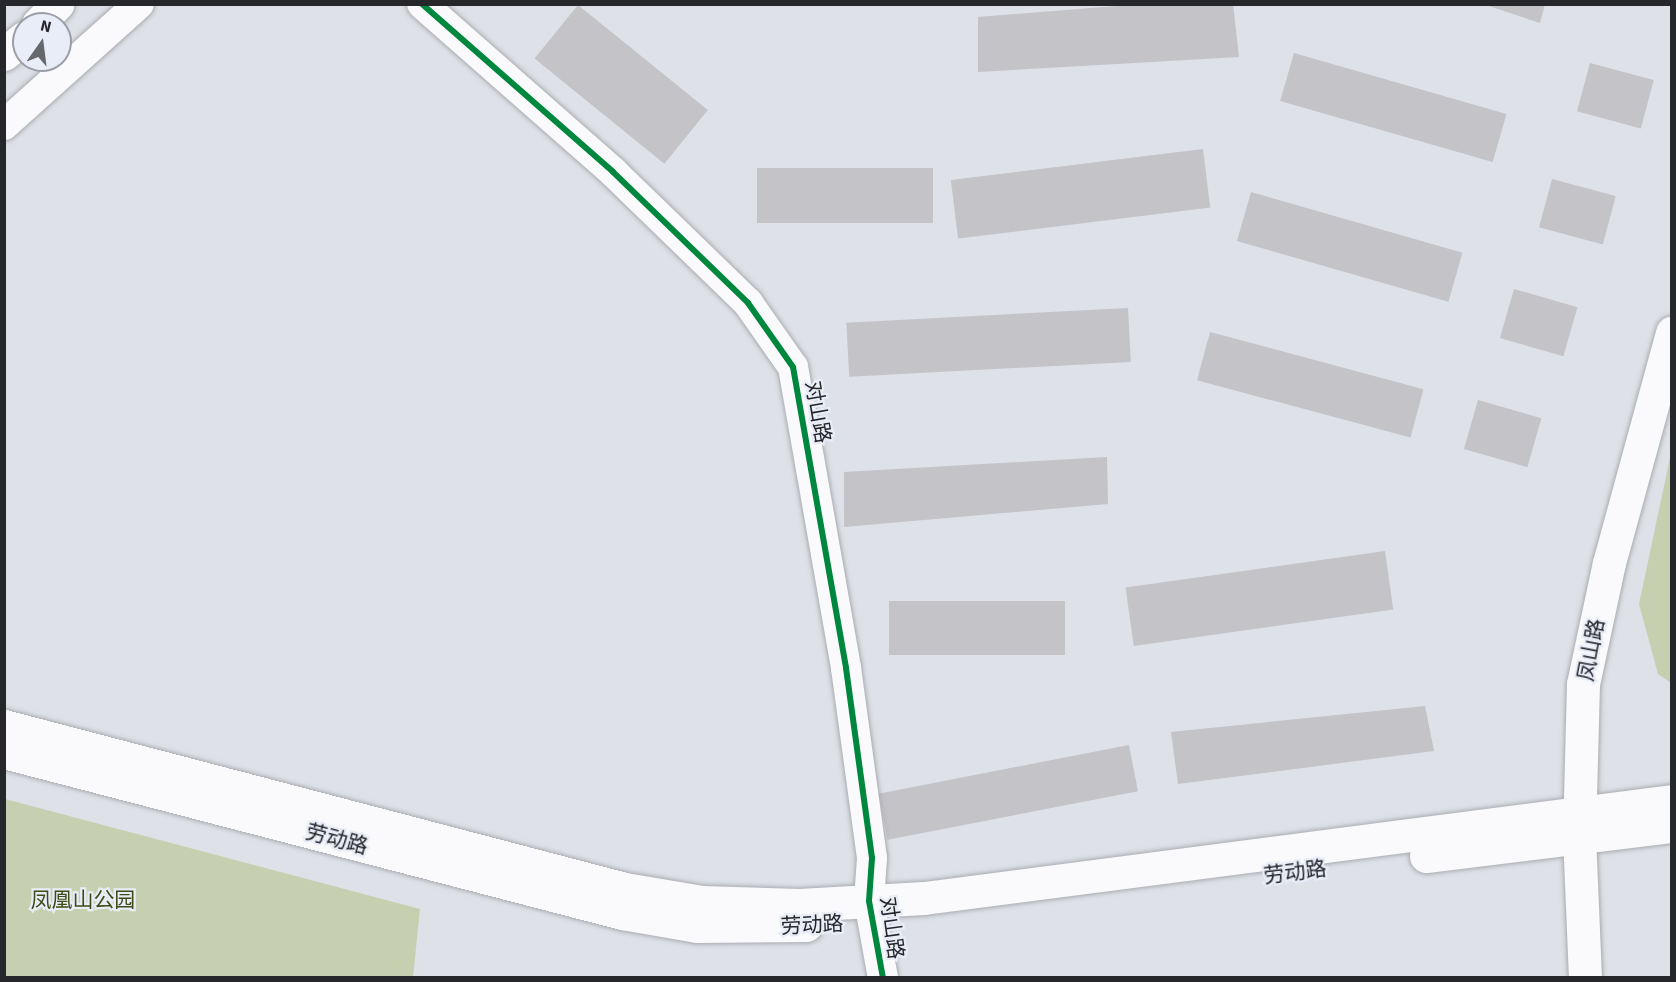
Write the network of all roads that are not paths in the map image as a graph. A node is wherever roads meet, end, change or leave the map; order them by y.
1 (139, 4) edge
2 (422, 4) edge
3 (4, 125) edge
4 (1671, 332) edge
5 (4, 726) edge
6 (4, 752) edge
7 (1671, 801) edge
8 (1580, 824) junction
9 (1671, 826) edge
10 (873, 912) junction
11 (883, 978) edge
12 (1585, 978) edge

1 - 3 street
2 - 10 street, 对山路
4 - 8 main road, 凤山路
5 - 10 main road
6 - 10 main road, 劳动路
7 - 8 main road
8 - 9 main road
8 - 10 main road
8 - 12 main road, 凤山路
10 - 11 street, 对山路

